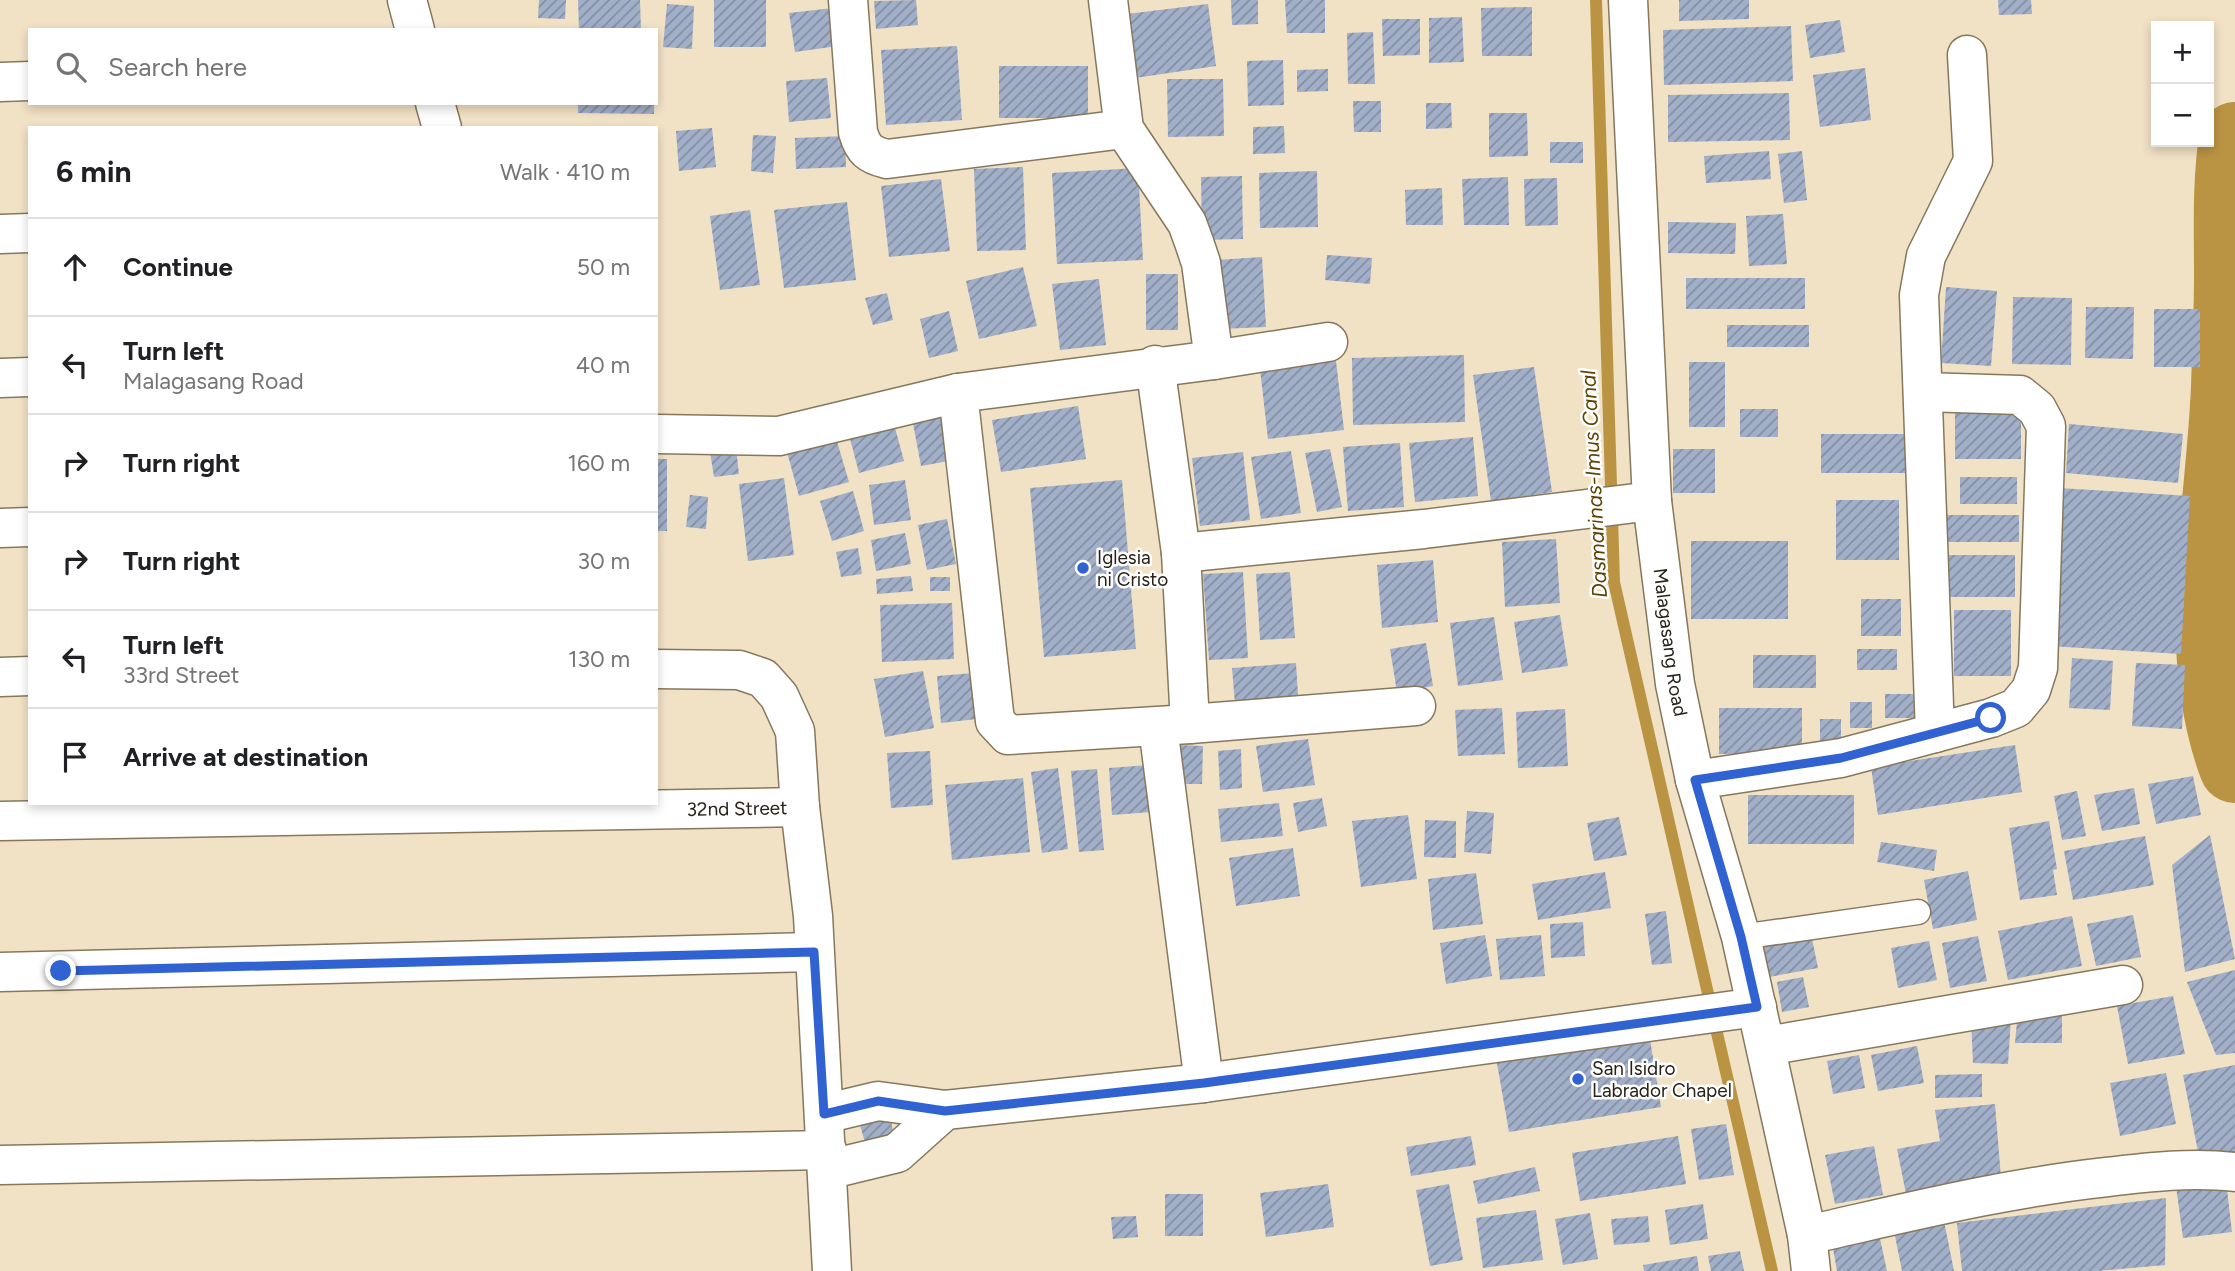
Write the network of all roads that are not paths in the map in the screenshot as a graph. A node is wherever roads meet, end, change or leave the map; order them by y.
1 (407, 0) edge
2 (849, 0) edge
3 (1108, 0) edge
4 (1628, 0) edge
5 (414, 28) edge
6 (1967, 55) dead end
7 (28, 81) edge
8 (0, 82) edge
9 (436, 105) edge
10 (441, 126) edge
11 (1124, 129) junction
12 (28, 233) edge
13 (0, 234) edge
14 (1328, 342) dead end
15 (1214, 360) junction
16 (1155, 365) junction
17 (28, 377) edge
18 (0, 378) edge
19 (1923, 392) junction
20 (958, 393) junction
21 (658, 434) edge
22 (1652, 501) junction
23 (28, 527) edge
24 (0, 528) edge
25 (1181, 553) junction
26 (658, 669) edge
27 (28, 676) edge
28 (0, 677) edge
29 (1416, 706) dead end
30 (1174, 725) junction
31 (1935, 733) junction
32 (1695, 780) junction
33 (800, 807) junction
34 (0, 821) edge
35 (1918, 912) dead end
36 (1741, 937) junction
37 (814, 952) junction
38 (0, 972) edge
39 (2123, 985) dead end
40 (1757, 1007) junction
41 (1766, 1046) junction
42 (1204, 1083) junction
43 (945, 1111) junction
44 (826, 1145) junction
45 (0, 1165) edge
46 (2235, 1172) edge
47 (1809, 1253) edge
48 (832, 1271) edge

1 - 5 street
2 - 11 street
3 - 11 street
4 - 22 street, Malagasang Road
6 - 19 street
7 - 8 street
9 - 10 street
11 - 15 street
12 - 13 street
14 - 15 street
15 - 16 street
16 - 20 street
16 - 25 street
17 - 18 street
19 - 31 street
19 - 31 street
20 - 21 street
20 - 30 street
22 - 25 street
22 - 32 street, Malagasang Road
23 - 24 street
25 - 30 street
26 - 33 street
27 - 28 street
29 - 30 street
30 - 42 street
31 - 32 street
32 - 36 street, Malagasang Road
33 - 34 street, 32nd Street
33 - 37 street
35 - 36 lane
36 - 40 street, Malagasang Road
37 - 38 street
37 - 44 street
39 - 41 street
40 - 41 street, Malagasang Road
40 - 42 street
41 - 47 street, Malagasang Road
42 - 43 street
43 - 44 street
43 - 44 street
44 - 45 street
44 - 48 street
46 - 47 street

